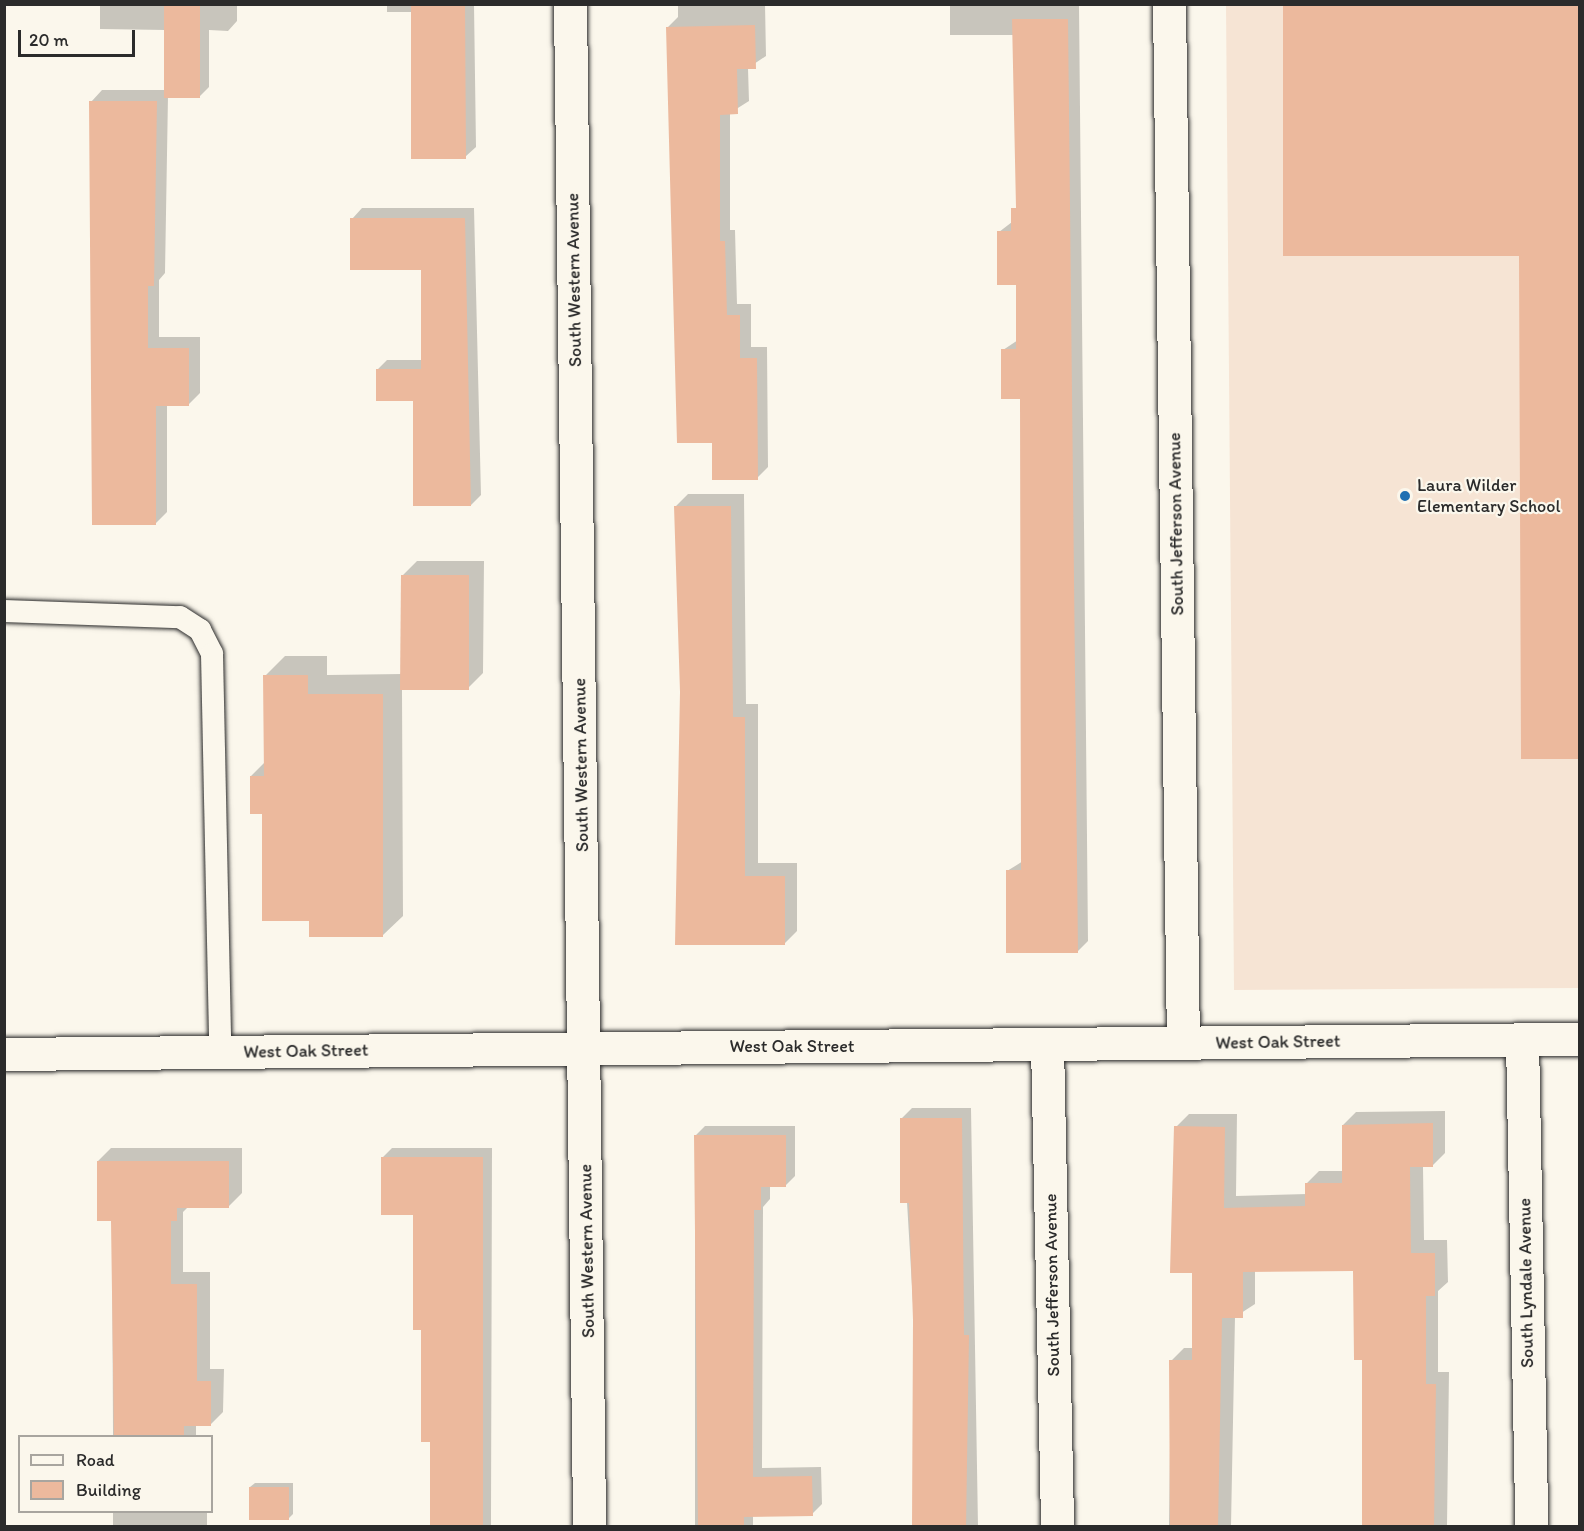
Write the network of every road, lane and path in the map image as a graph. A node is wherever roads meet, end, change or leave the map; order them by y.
1 (570, 4) edge
2 (1168, 4) edge
3 (4, 611) edge
4 (1522, 1039) junction
5 (1580, 1039) edge
6 (1183, 1042) junction
7 (1047, 1044) junction
8 (585, 1048) junction
9 (220, 1052) junction
10 (4, 1054) edge
11 (589, 1527) edge
12 (1057, 1527) edge
13 (1531, 1527) edge

1 - 8 street, South Western Avenue
2 - 6 street, South Jefferson Avenue
3 - 9 lane
4 - 5 street, West Oak Street
4 - 6 street, West Oak Street
4 - 13 street, South Lyndale Avenue
6 - 7 street, West Oak Street
7 - 8 street, West Oak Street
7 - 12 street, South Jefferson Avenue
8 - 9 street, West Oak Street
8 - 11 street, South Western Avenue
9 - 10 street, West Oak Street

